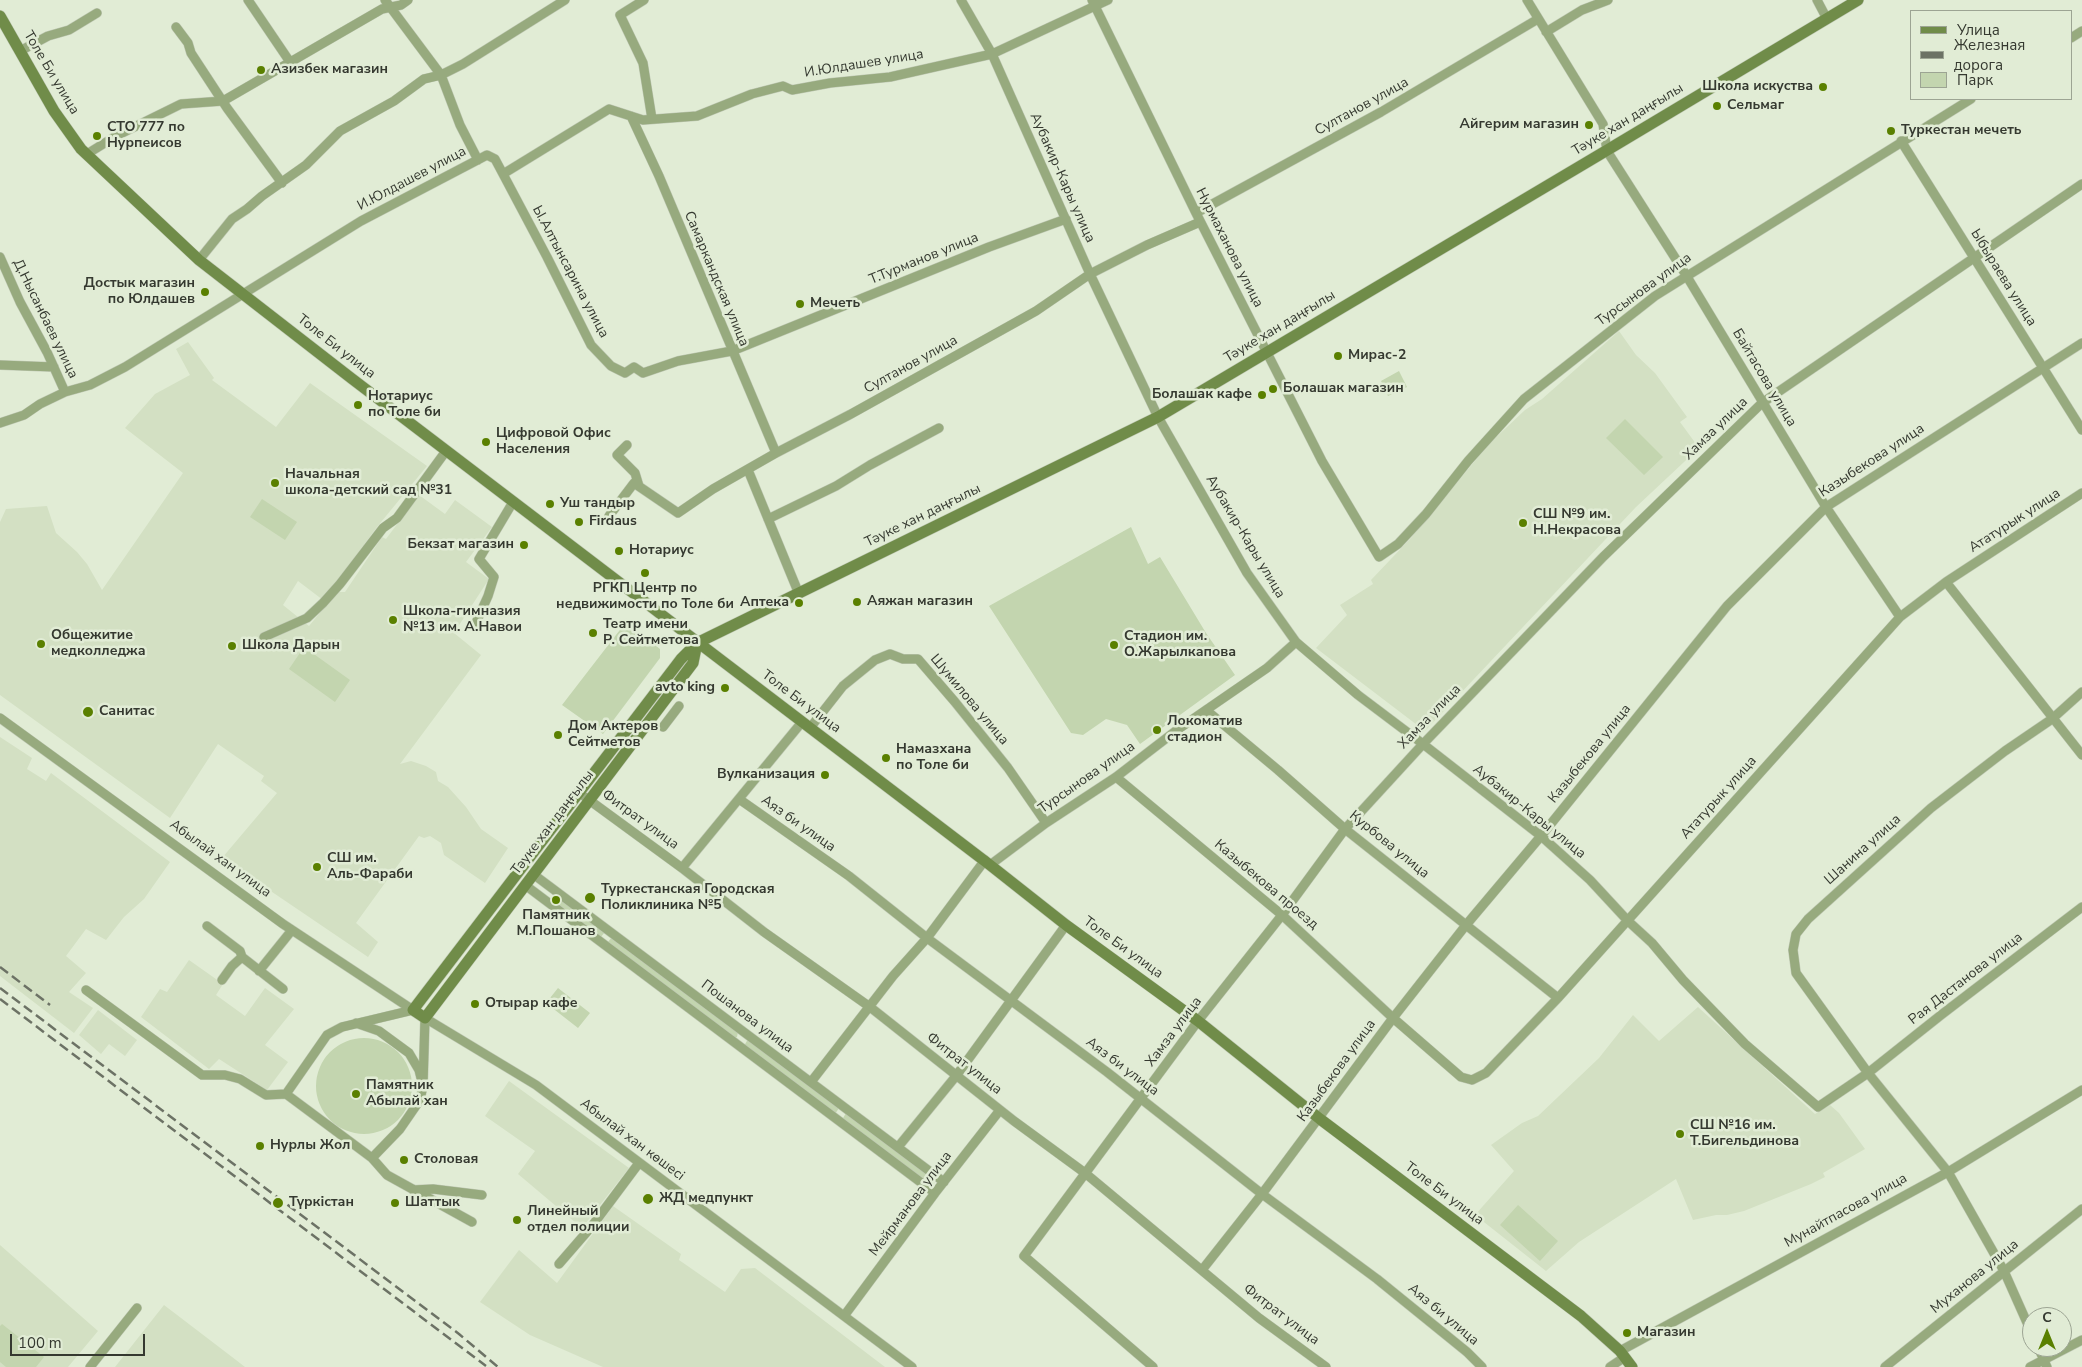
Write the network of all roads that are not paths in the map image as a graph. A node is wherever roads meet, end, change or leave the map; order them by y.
1 (248, 0) edge
2 (408, 0) edge
3 (565, 0) edge
4 (644, 0) edge
5 (961, 0) edge
6 (1108, 0) edge
7 (1527, 0) edge
8 (1608, 0) edge
9 (1817, 0) edge
10 (1858, 0) edge
11 (1093, 3) edge
12 (388, 4) edge
13 (97, 12) dead end
14 (0, 16) edge
15 (1827, 18) junction
16 (1538, 19) junction
17 (176, 27) dead end
18 (1546, 32) junction
19 (20, 50) junction
20 (992, 54) junction
21 (290, 62) junction
22 (441, 75) junction
23 (1968, 100) edge
24 (223, 101) junction
25 (631, 116) junction
26 (652, 119) junction
27 (1901, 141) junction
28 (1607, 151) junction
29 (87, 154) junction
30 (478, 160) junction
31 (503, 174) junction
32 (282, 183) junction
33 (2082, 184) edge
34 (1196, 213) junction
35 (1066, 219) junction
36 (1200, 222) junction
37 (0, 257) edge
38 (1974, 257) junction
39 (199, 260) junction
40 (1090, 274) junction
41 (1686, 275) junction
42 (243, 293) junction
43 (2082, 343) edge
44 (732, 351) junction
45 (1266, 353) junction
46 (0, 365) edge
47 (54, 367) junction
48 (2043, 368) junction
49 (625, 373) joint
50 (65, 392) junction
51 (1762, 403) junction
52 (1158, 417) junction
53 (0, 422) edge
54 (939, 428) dead end
55 (2082, 430) edge
56 (627, 445) dead end
57 (446, 451) junction
58 (776, 453) junction
59 (748, 470) junction
60 (638, 486) junction
61 (2082, 493) edge
62 (513, 502) junction
63 (1826, 507) junction
64 (609, 516) dead end
65 (768, 518) junction
66 (1379, 557) joint
67 (1946, 582) junction
68 (799, 594) junction
69 (1900, 617) junction
70 (474, 627) dead end
71 (264, 637) dead end
72 (1296, 642) junction
73 (698, 643) junction
74 (2082, 692) edge
75 (679, 706) dead end
76 (1206, 710) junction
77 (0, 718) edge
78 (2052, 719) junction
79 (806, 725) junction
80 (663, 727) dead end
81 (1424, 744) junction
82 (2082, 755) edge
83 (1116, 777) junction
84 (578, 793) junction
85 (739, 799) junction
86 (589, 800) junction
87 (1046, 823) junction
88 (1345, 829) junction
89 (1541, 836) junction
90 (988, 862) junction
91 (682, 868) junction
92 (533, 874) junction
93 (525, 885) junction
94 (2082, 907) edge
95 (1282, 915) junction
96 (1628, 921) junction
97 (1066, 925) junction
98 (1466, 925) junction
99 (207, 926) dead end
100 (292, 930) junction
101 (927, 938) junction
102 (242, 957) junction
103 (259, 971) junction
104 (222, 980) dead end
105 (283, 989) dead end
106 (86, 990) dead end
107 (1558, 998) junction
108 (1012, 1000) junction
109 (870, 1007) junction
110 (413, 1010) junction
111 (425, 1018) junction
112 (1393, 1018) junction
113 (1198, 1022) junction
114 (356, 1023) junction
115 (1868, 1073) junction
116 (956, 1076) junction
117 (811, 1082) junction
118 (423, 1086) junction
119 (2082, 1090) edge
120 (286, 1094) junction
121 (1141, 1098) junction
122 (1000, 1110) junction
123 (1320, 1119) junction
124 (898, 1147) junction
125 (372, 1158) junction
126 (640, 1163) junction
127 (1948, 1172) junction
128 (1085, 1173) junction
129 (944, 1182) junction
130 (413, 1190) junction
131 (935, 1193) junction
132 (1262, 1194) junction
133 (482, 1195) dead end
134 (2082, 1209) edge
135 (472, 1222) dead end
136 (559, 1264) dead end
137 (1202, 1270) junction
138 (2004, 1271) junction
139 (137, 1308) dead end
140 (2022, 1312) edge
141 (844, 1316) junction
142 (2082, 1340) edge
143 (1622, 1354) junction
144 (2045, 1363) edge
145 (90, 1367) edge
146 (912, 1367) edge
147 (1153, 1367) edge
148 (1326, 1367) edge
149 (1482, 1367) edge
150 (1610, 1367) edge
151 (1632, 1367) edge
152 (1885, 1367) edge
153 (2030, 1367) edge

1 - 21 street
2 - 12 street
3 - 22 street
4 - 26 street
5 - 20 street, Аубакир-Кары улица
6 - 11 street, И.Юлдашев улица
7 - 16 street
8 - 18 street
9 - 15 street
10 - 15 street, Тәуке хан даңғылы
11 - 20 street, И.Юлдашев улица
11 - 34 street, Нурмаханова улица
12 - 21 street
12 - 22 street
13 - 19 street
14 - 19 street, Толе Би улица
15 - 28 street, Тәуке хан даңғылы
16 - 18 street
16 - 34 street, Султанов улица
17 - 24 street
18 - 28 street
19 - 29 street, Толе Би улица
20 - 26 street, И.Юлдашев улица
20 - 35 street, Аубакир-Кары улица
21 - 24 street
22 - 30 street
22 - 32 street
23 - 27 street, Турсынова улица
24 - 29 street
24 - 32 street
25 - 26 street, И.Юлдашев улица
25 - 31 street, И.Юлдашев улица
25 - 44 street, Самаркандская улица
27 - 38 street, Ыбыраева улица
27 - 41 street, Турсынова улица
28 - 41 street, Байтасова улица
28 - 45 street, Тәуке хан даңғылы
29 - 39 street, Толе Би улица
30 - 31 street, И.Юлдашев улица
30 - 42 street, И.Юлдашев улица
31 - 49 street, Ы.Алтынсарина улица
32 - 39 street
33 - 38 street, Хамза улица
34 - 36 street, Нурмаханова улица
35 - 40 street, Аубакир-Кары улица
35 - 44 street, Т.Турманов улица
36 - 40 street, Султанов улица
36 - 45 street, Нурмаханова улица
37 - 47 street, Д.Нысанбаев улица
38 - 48 street, Ыбыраева улица
38 - 51 street, Хамза улица
39 - 42 street, Толе Би улица
40 - 52 street, Аубакир-Кары улица
40 - 58 street, Султанов улица
41 - 51 street, Байтасова улица
41 - 66 street, Турсынова улица
42 - 50 street, И.Юлдашев улица
42 - 57 street, Толе Би улица
43 - 48 street, Казыбекова улица
44 - 49 street, Т.Турманов улица
44 - 58 street, Самаркандская улица
45 - 52 street, Тәуке хан даңғылы
45 - 66 street, Нурмаханова улица
46 - 47 street
47 - 50 street, Д.Нысанбаев улица
48 - 55 street, Ыбыраева улица
48 - 63 street, Казыбекова улица
50 - 53 street, И.Юлдашев улица
51 - 63 street, Байтасова улица
51 - 81 street, Хамза улица
52 - 68 street, Тәуке хан даңғылы
52 - 72 street, Аубакир-Кары улица
54 - 65 street
56 - 60 street, Султанов улица
57 - 62 street, Толе Би улица
57 - 71 street
58 - 59 street, Султанов улица
59 - 60 street, Султанов улица
59 - 65 street
60 - 64 street
61 - 67 street, Ататурык улица
62 - 70 street
62 - 73 street, Толе Би улица
63 - 69 street, Байтасова улица
63 - 89 street, Казыбекова улица
65 - 68 street
67 - 69 street, Ататурык улица
67 - 78 street
68 - 73 street, Тәуке хан даңғылы
69 - 96 street, Ататурык улица
72 - 76 street, Турсынова улица
72 - 81 street, Аубакир-Кары улица
73 - 79 street, Толе Би улица
73 - 84 street, Тәуке хан даңғылы
73 - 86 street, Тәуке хан даңғылы
74 - 78 street, Шанина улица
75 - 80 street
76 - 83 street, Турсынова улица
76 - 88 street, Курбова улица
77 - 100 street, Абылай хан улица
78 - 82 street
78 - 115 street, Шанина улица
79 - 85 street, Шумилова улица
79 - 87 street, Шумилова улица
79 - 90 street, Толе Би улица
81 - 88 street, Хамза улица
81 - 89 street, Аубакир-Кары улица
83 - 87 street, Турсынова улица
83 - 95 street, Казыбекова проезд
84 - 86 street, Фитрат улица
84 - 110 street, Тәуке хан даңғылы
85 - 91 street, Шумилова улица
85 - 101 street, Аяз би улица
86 - 91 street, Фитрат улица
86 - 92 street, Тәуке хан даңғылы
87 - 90 street, Турсынова улица
88 - 95 street, Хамза улица
88 - 98 street, Курбова улица
89 - 96 street, Аубакир-Кары улица
89 - 98 street, Казыбекова улица
90 - 97 street, Толе Би улица
90 - 101 street, Турсынова улица
91 - 109 street, Фитрат улица
92 - 93 street, Тәуке хан даңғылы
92 - 117 street, Пошанова улица
93 - 111 street, Тәуке хан даңғылы
93 - 131 street, Пошанова улица
94 - 115 street, Рая Дастанова улица
95 - 112 street, Казыбекова проезд
95 - 113 street, Хамза улица
96 - 107 street, Ататурык улица
96 - 115 street, Аубакир-Кары улица
97 - 108 street
97 - 113 street, Толе Би улица
98 - 107 street, Курбова улица
98 - 112 street, Казыбекова улица
99 - 102 street
100 - 103 street
100 - 110 street, Абылай хан улица
101 - 108 street, Аяз би улица
101 - 109 street, Турсынова улица
102 - 103 street
102 - 104 street
103 - 105 street
106 - 120 street
107 - 112 street, Ататурык улица
108 - 116 street
108 - 121 street, Аяз би улица
109 - 116 street, Фитрат улица
109 - 117 street, Турсынова улица
110 - 111 street, Абылай хан улица
110 - 114 street
111 - 118 street
111 - 126 street, Абылай хан көшесі
112 - 123 street, Казыбекова улица
113 - 121 street, Хамза улица
113 - 123 street, Толе Би улица
114 - 118 street
114 - 120 street
115 - 127 street, Шанина улица
116 - 122 street, Фитрат улица
116 - 124 street
117 - 124 street, Пошанова улица
118 - 125 street
119 - 127 street, Мунайтпасова улица
120 - 125 street
121 - 128 street, Хамза улица
121 - 132 street, Аяз би улица
122 - 128 street, Фитрат улица
122 - 129 street, Мейрманова улица
123 - 132 street, Казыбекова улица
123 - 143 street, Толе Би улица
124 - 129 street, Пошанова улица
125 - 130 street
126 - 136 street
126 - 141 street, Абылай хан көшесі
127 - 138 street, Шанина улица
127 - 143 street, Мунайтпасова улица
128 - 137 street, Фитрат улица
128 - 147 street, Хамза улица
129 - 131 street, Мейрманова улица
130 - 133 street
130 - 135 street
131 - 141 street, Мейрманова улица
132 - 137 street, Казыбекова улица
132 - 149 street, Аяз би улица
134 - 138 street, Муханова улица
137 - 148 street, Фитрат улица
138 - 140 street, Шанина улица
138 - 152 street, Муханова улица
139 - 145 street
141 - 146 street, Абылай хан көшесі
142 - 144 street
143 - 150 street
143 - 151 street, Толе Би улица
144 - 153 street

